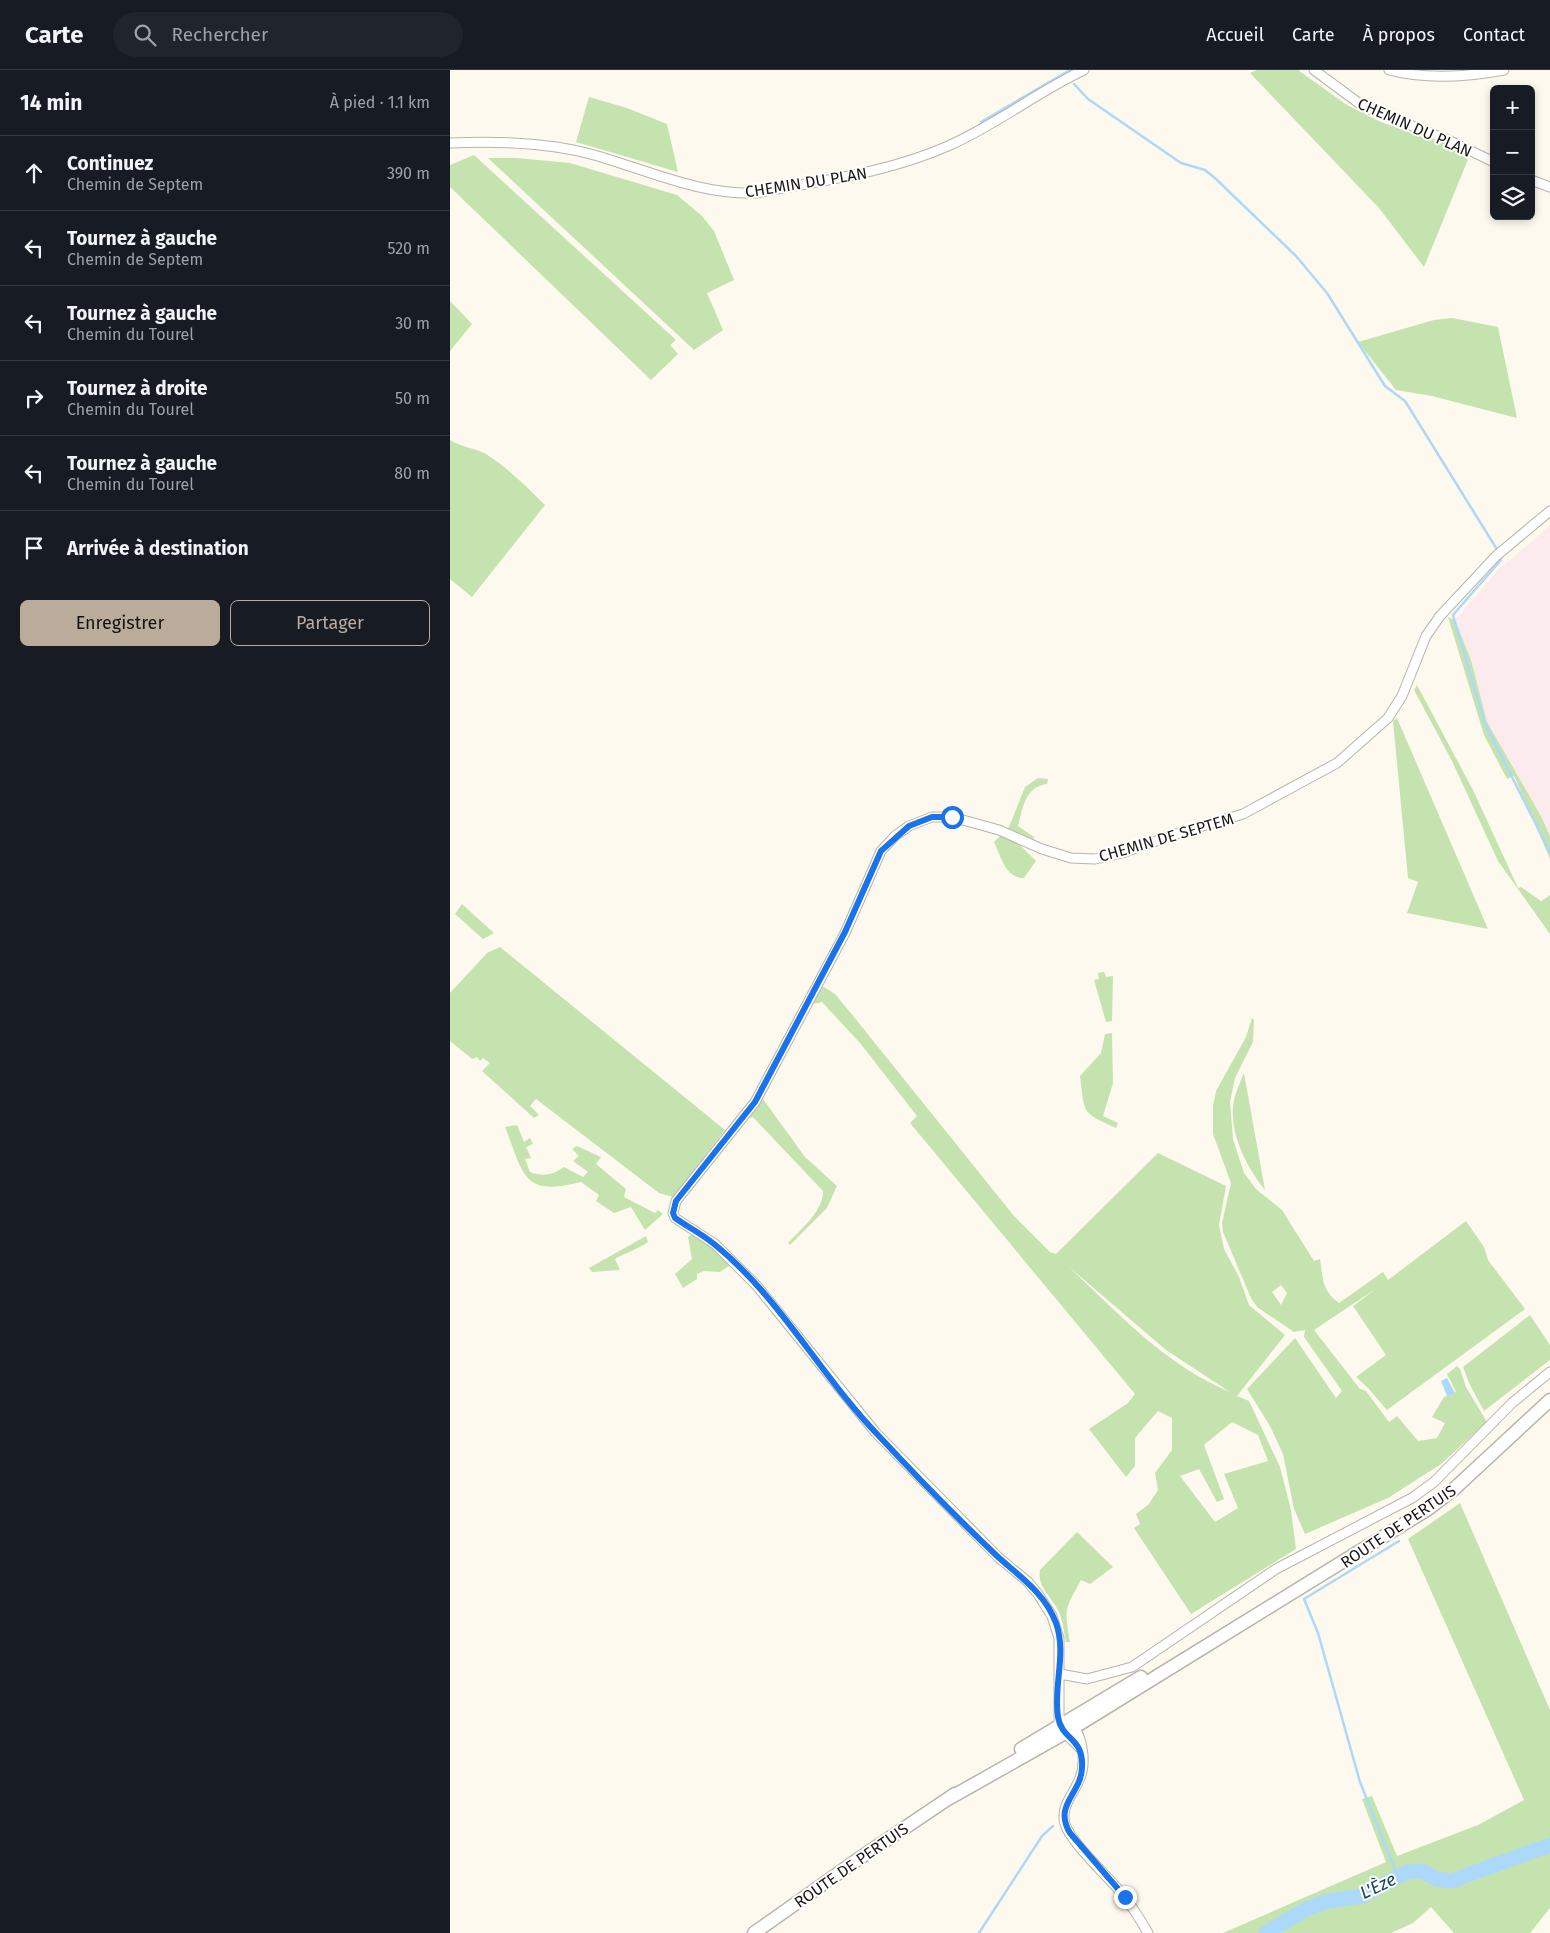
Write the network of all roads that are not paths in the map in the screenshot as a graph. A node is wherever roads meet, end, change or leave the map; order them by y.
1 (1084, 70) edge
2 (1314, 70) edge
3 (1389, 70) edge
4 (1504, 70) edge
5 (450, 143) edge
6 (1490, 160) edge
7 (1535, 181) edge
8 (1550, 187) edge
9 (1550, 511) edge
10 (1550, 1372) edge
11 (1550, 1400) edge
12 (1060, 1674) junction
13 (1066, 1728) junction
14 (754, 1933) edge
15 (1148, 1933) edge

1 - 5 street, CHEMIN DU PLAN
2 - 6 street, CHEMIN DU PLAN
3 - 4 street
7 - 8 street
9 - 12 street, CHEMIN DE SEPTEM
10 - 12 street
11 - 13 main road, ROUTE DE PERTUIS
12 - 13 street, CHEMIN DE SEPTEM
13 - 14 main road, ROUTE DE PERTUIS
13 - 15 street

